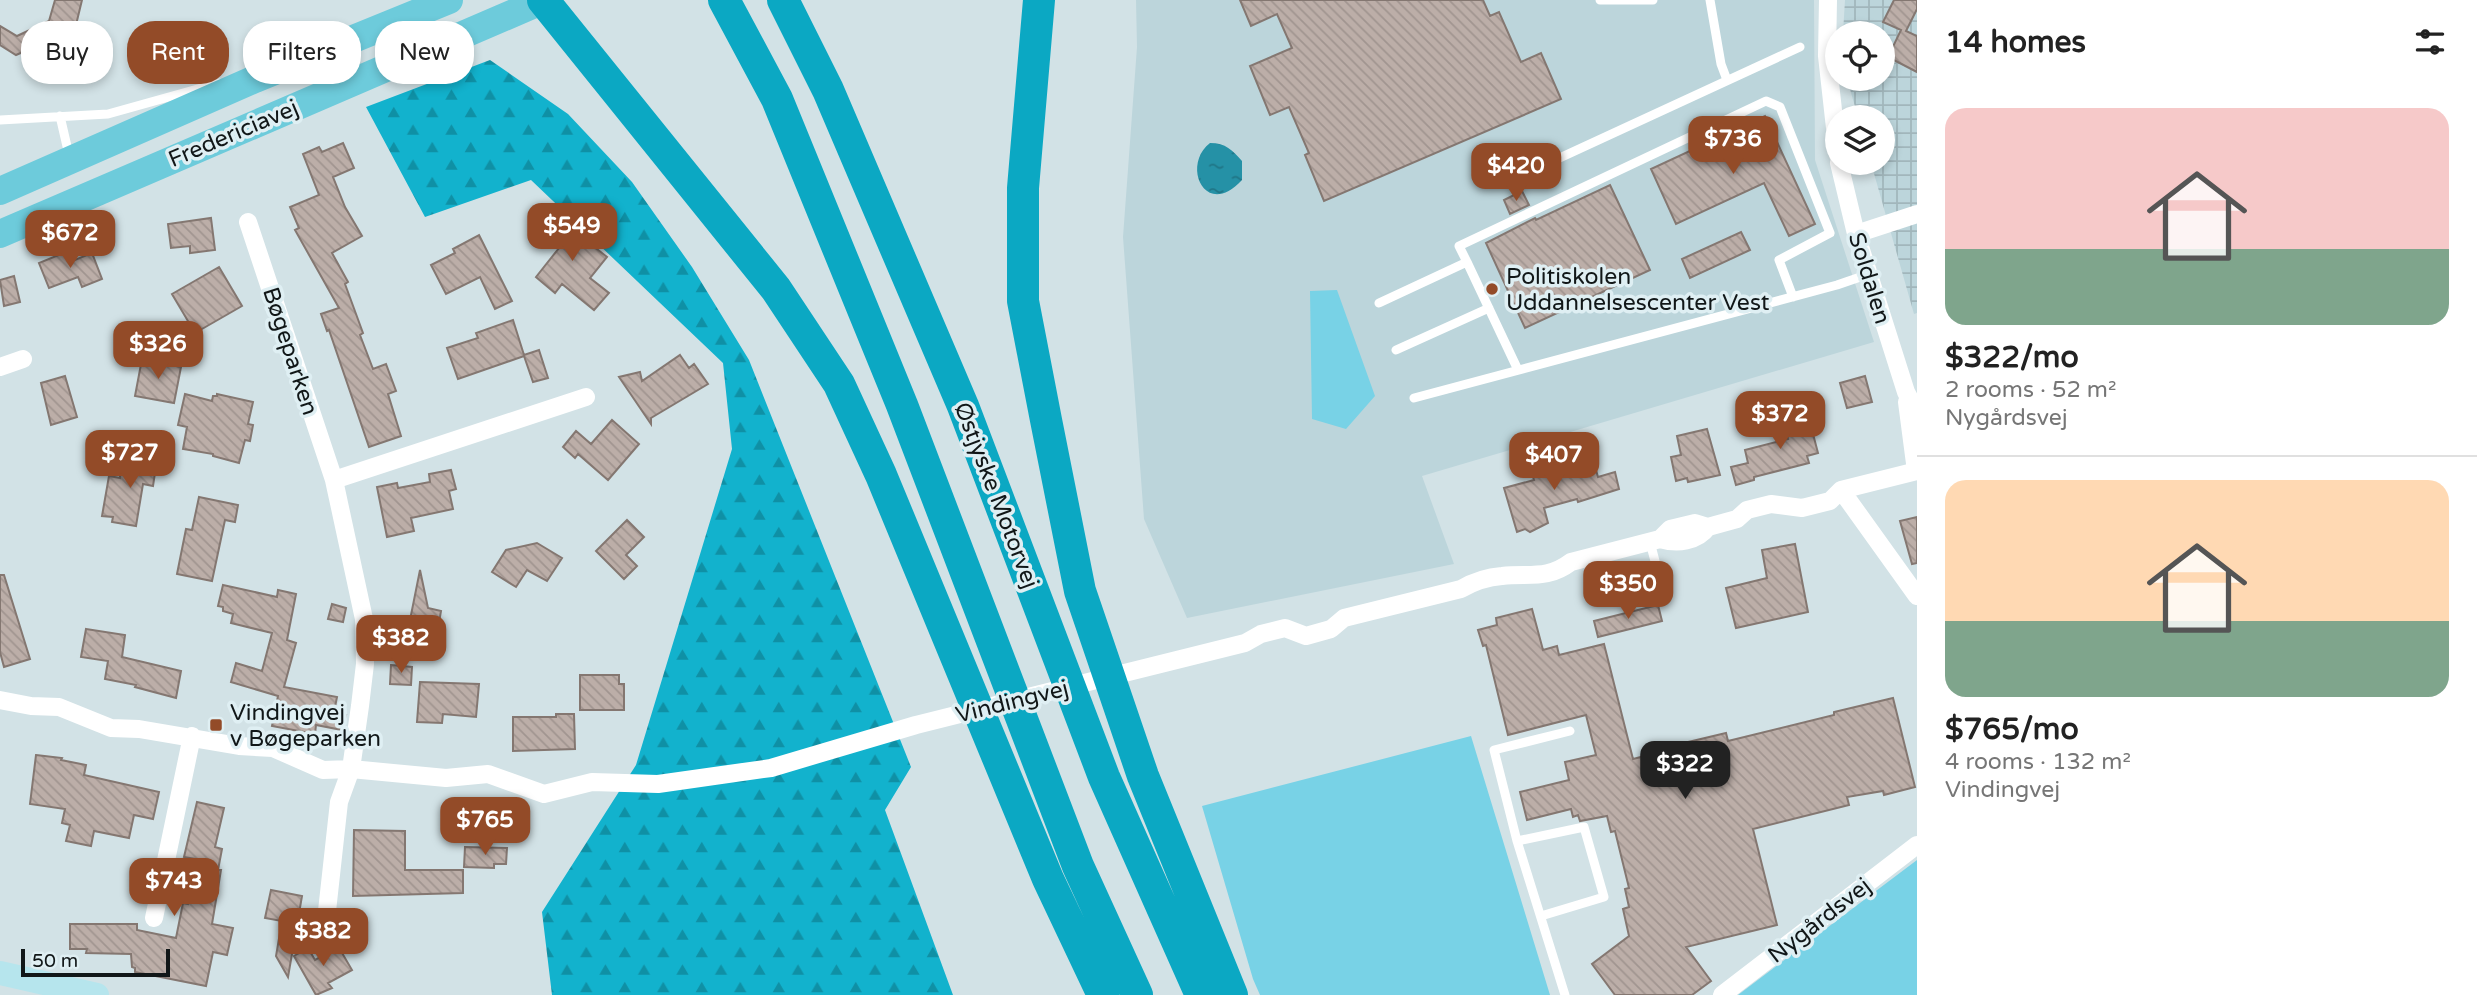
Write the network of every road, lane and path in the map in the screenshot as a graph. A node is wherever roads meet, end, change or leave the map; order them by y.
1 (449, 0) edge
2 (724, 0) edge
3 (783, 0) edge
4 (1039, 0) edge
5 (1600, 0) edge
6 (1653, 0) edge
7 (1710, 0) edge
8 (1828, 0) edge
9 (550, 4) edge
10 (361, 36) edge
11 (1800, 47) dead end
12 (243, 80) edge
13 (1727, 80) junction
14 (244, 84) edge
15 (1832, 105) edge
16 (60, 116) junction
17 (0, 120) edge
18 (71, 161) junction
19 (1525, 174) dead end
20 (1842, 175) edge
21 (0, 191) edge
22 (1917, 214) edge
23 (248, 222) dead end
24 (0, 234) edge
25 (1856, 234) junction
26 (1467, 261) junction
27 (1869, 274) junction
28 (1793, 297) junction
29 (1379, 303) dead end
30 (1489, 308) junction
31 (1396, 350) dead end
32 (23, 359) dead end
33 (0, 366) edge
34 (1518, 370) junction
35 (1906, 391) junction
36 (586, 397) dead end
37 (1414, 398) dead end
38 (1917, 413) edge
39 (1916, 471) edge
40 (334, 480) junction
41 (1841, 490) junction
42 (1655, 541) junction
43 (1661, 584) dead end
44 (1917, 596) edge
45 (0, 700) edge
46 (1570, 731) dead end
47 (192, 736) junction
48 (351, 769) junction
49 (1517, 841) junction
50 (1917, 845) edge
51 (327, 911) dead end
52 (1541, 916) junction
53 (154, 918) dead end
54 (0, 973) edge
55 (97, 995) edge
56 (1103, 995) edge
57 (1137, 995) edge
58 (1201, 995) edge
59 (1232, 995) edge
60 (1565, 995) edge
61 (1722, 995) edge

1 - 10 main road, Fredericiavej
2 - 57 highway
3 - 58 highway, Østjyske Motorvej
4 - 59 highway
5 - 6 lane
7 - 13 lane
8 - 15 street
9 - 24 main road, Fredericiavej
9 - 56 highway
11 - 13 lane
12 - 16 lane
13 - 19 lane
14 - 18 main road, Fredericiavej
16 - 17 lane
16 - 18 lane
18 - 21 main road, Fredericiavej
20 - 25 street, Soldalen
22 - 25 street
23 - 40 street, Bøgeparken
25 - 27 street, Soldalen
26 - 28 lane
26 - 29 lane
26 - 30 lane
27 - 28 lane
27 - 35 street, Soldalen
28 - 34 lane
30 - 31 lane
30 - 34 lane
32 - 33 street
34 - 37 lane
35 - 38 street, Soldalen
35 - 39 street, Soldalen
36 - 40 street
39 - 41 street, Vindingvej
40 - 48 street, Bøgeparken
41 - 42 street, Vindingvej
41 - 44 street
42 - 43 lane
42 - 48 street, Vindingvej
45 - 47 street, Vindingvej
46 - 49 lane
47 - 48 street, Vindingvej
47 - 53 street
48 - 51 street
49 - 52 lane
49 - 52 lane
50 - 61 street, Nygårdsvej
52 - 60 lane
54 - 55 street

